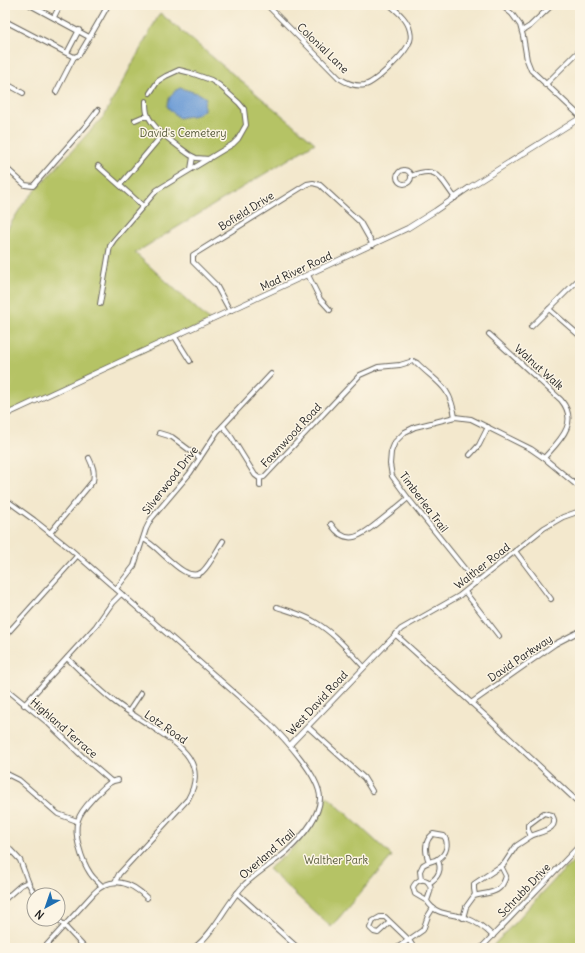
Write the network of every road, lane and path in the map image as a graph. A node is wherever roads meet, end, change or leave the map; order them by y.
1 (30, 5) edge
2 (60, 5) edge
3 (108, 5) edge
4 (266, 5) edge
5 (390, 5) edge
6 (501, 5) edge
7 (552, 5) edge
8 (54, 17) junction
9 (6, 22) edge
10 (5, 27) edge
11 (78, 30) junction
12 (522, 31) junction
13 (89, 36) junction
14 (580, 50) edge
15 (67, 53) junction
16 (74, 57) junction
17 (5, 83) edge
18 (545, 84) junction
19 (56, 92) dead end
20 (23, 93) dead end
21 (150, 93) dead end
22 (146, 101) dead end
23 (98, 110) dead end
24 (148, 117) junction
25 (580, 117) edge
26 (136, 120) dead end
27 (163, 134) junction
28 (193, 157) junction
29 (209, 159) junction
30 (98, 166) dead end
31 (5, 167) edge
32 (191, 169) junction
33 (411, 176) dead end
34 (120, 185) junction
35 (455, 198) junction
36 (143, 206) junction
37 (373, 245) junction
38 (308, 275) junction
39 (580, 278) edge
40 (100, 304) dead end
41 (549, 309) junction
42 (330, 310) dead end
43 (230, 311) junction
44 (531, 327) dead end
45 (489, 334) dead end
46 (580, 336) edge
47 (175, 337) junction
48 (190, 361) dead end
49 (271, 374) dead end
50 (5, 415) edge
51 (455, 417) junction
52 (223, 426) junction
53 (488, 427) junction
54 (159, 432) dead end
55 (470, 455) dead end
56 (89, 458) dead end
57 (200, 458) junction
58 (544, 458) junction
59 (260, 478) junction
60 (260, 486) dead end
61 (580, 488) edge
62 (408, 498) junction
63 (5, 499) edge
64 (580, 511) edge
65 (331, 524) dead end
66 (50, 533) junction
67 (143, 539) junction
68 (223, 541) dead end
69 (516, 551) junction
70 (77, 556) junction
71 (476, 583) junction
72 (116, 589) junction
73 (465, 592) junction
74 (121, 594) junction
75 (551, 599) dead end
76 (277, 606) dead end
77 (580, 630) edge
78 (395, 634) junction
79 (5, 636) edge
80 (499, 636) dead end
81 (67, 658) junction
82 (364, 667) junction
83 (5, 688) edge
84 (141, 693) dead end
85 (471, 703) junction
86 (24, 705) junction
87 (129, 711) junction
88 (308, 727) junction
89 (290, 745) junction
90 (5, 773) edge
91 (118, 780) dead end
92 (111, 781) junction
93 (372, 791) dead end
94 (580, 804) edge
95 (77, 821) junction
96 (531, 836) junction
97 (5, 844) edge
98 (580, 845) edge
99 (437, 859) junction
100 (429, 862) junction
101 (501, 866) junction
102 (421, 880) junction
103 (28, 882) junction
104 (115, 882) junction
105 (429, 882) junction
106 (102, 886) junction
107 (31, 887) edge
108 (237, 893) junction
109 (475, 895) junction
110 (148, 898) dead end
111 (5, 899) edge
112 (427, 901) junction
113 (433, 908) junction
114 (463, 918) junction
115 (390, 922) junction
116 (66, 924) edge
117 (63, 927) edge
118 (65, 927) edge
119 (493, 936) junction
120 (409, 940) junction
121 (44, 948) edge
122 (85, 948) edge
123 (194, 948) edge
124 (298, 948) edge
125 (397, 948) edge
126 (414, 948) edge
127 (482, 948) edge

1 - 8 street
2 - 8 street
3 - 13 street
4 - 5 street, Colonial Lane
6 - 12 street
7 - 12 street
8 - 11 street
9 - 10 street
9 - 15 street
11 - 13 street
11 - 15 street
12 - 18 street
13 - 16 street
14 - 18 street
15 - 16 street
16 - 19 street
17 - 20 street
18 - 25 street
21 - 29 street
22 - 24 street
23 - 31 street
24 - 26 street
24 - 27 street
25 - 35 street, Mad River Road
27 - 28 street
27 - 34 street
28 - 29 street
28 - 32 street
29 - 32 street
30 - 34 street
32 - 36 street
33 - 35 street
34 - 36 street
35 - 37 street, Mad River Road
36 - 40 street
37 - 38 street, Mad River Road
37 - 43 street, Bofield Drive
38 - 42 street
38 - 43 street, Mad River Road
39 - 41 street
41 - 44 street
41 - 46 street
43 - 47 street, Mad River Road
45 - 58 street, Walnut Walk
47 - 48 street
47 - 50 street, Mad River Road
49 - 52 street, Silverwood Drive
51 - 53 street, Timberlea Trail
51 - 59 street, Fawnwood Road
51 - 62 street, Timberlea Trail
52 - 57 street, Silverwood Drive
52 - 59 street, Fawnwood Road
53 - 55 street
53 - 58 street, Timberlea Trail
54 - 57 street
56 - 66 street
57 - 67 street, Silverwood Drive
58 - 61 street, Timberlea Trail
59 - 60 street
62 - 65 street
62 - 71 street, Timberlea Trail
63 - 66 street, West David Road
64 - 69 street, Walther Road
66 - 70 street, West David Road
67 - 68 street
67 - 72 street, Silverwood Drive
69 - 71 street, Walther Road
69 - 75 street
70 - 72 street, West David Road
70 - 79 street
71 - 73 street, Walther Road
72 - 74 street, West David Road
73 - 78 street, Walther Road
73 - 80 street
74 - 81 street
74 - 89 street, West David Road
76 - 82 street
77 - 85 street, David Parkway
78 - 82 street, West David Road
78 - 85 street
81 - 86 street
81 - 87 street, Lotz Road
82 - 88 street, West David Road
83 - 86 street, Highland Terrace
84 - 87 street
85 - 94 street
86 - 92 street, Highland Terrace
87 - 104 street, Lotz Road
88 - 89 street, West David Road
88 - 93 street
89 - 108 street, Overland Trail
90 - 95 street
91 - 92 street
92 - 95 street
95 - 106 street
96 - 96 street
96 - 101 street
97 - 103 street
98 - 119 street, Schrubb Drive
99 - 100 street
99 - 100 street
99 - 105 street
100 - 102 street
101 - 109 street
101 - 109 street
102 - 105 street
102 - 112 street
103 - 107 street
103 - 111 street
104 - 106 street
104 - 110 street
105 - 112 street
106 - 116 street
108 - 123 street, Overland Trail
108 - 124 street
109 - 114 street
112 - 113 street
113 - 114 street
113 - 120 street
114 - 119 street
115 - 115 street
115 - 120 street
117 - 121 street
118 - 122 street
119 - 127 street, Schrubb Drive
120 - 125 street
120 - 126 street

